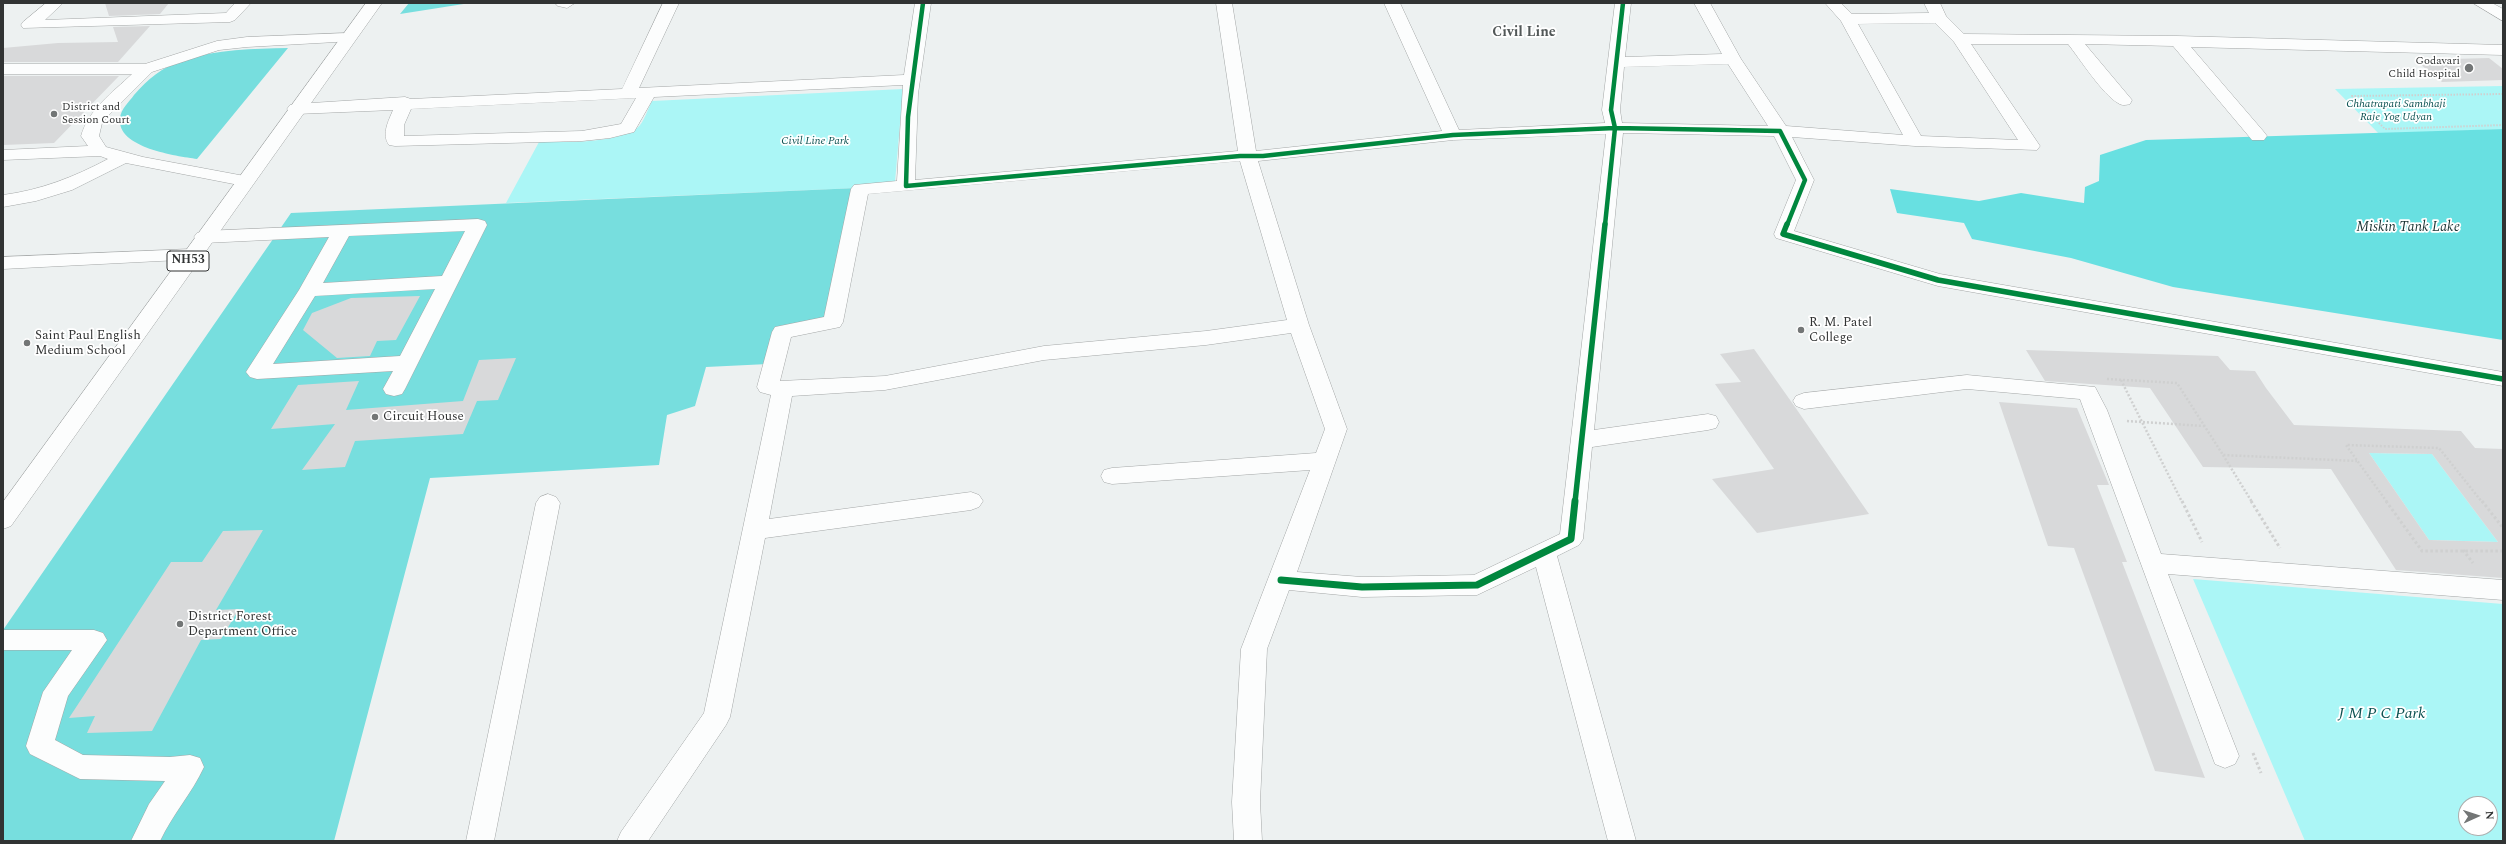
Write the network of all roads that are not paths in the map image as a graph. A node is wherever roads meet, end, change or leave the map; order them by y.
1 (55, 3) edge
2 (243, 3) edge
3 (374, 3) edge
4 (563, 3) edge
5 (567, 3) edge
6 (671, 3) edge
7 (923, 3) edge
8 (1224, 3) edge
9 (1392, 3) edge
10 (1623, 3) edge
11 (1702, 3) edge
12 (1833, 3) edge
13 (1932, 3) edge
14 (2481, 3) edge
15 (2503, 16) edge
16 (1939, 18) junction
17 (1848, 19) junction
18 (348, 38) junction
19 (1960, 38) junction
20 (2073, 38) junction
21 (2177, 42) junction
22 (2503, 50) edge
23 (1734, 59) junction
24 (1616, 62) junction
25 (3, 69) edge
26 (146, 69) junction
27 (912, 80) junction
28 (648, 92) junction
29 (628, 93) junction
30 (2124, 100) dead end
31 (405, 102) junction
32 (296, 108) junction
33 (1615, 128) junction
34 (1780, 131) junction
35 (1453, 135) junction
36 (2258, 136) dead end
37 (1915, 141) junction
38 (100, 151) junction
39 (3, 155) edge
40 (1248, 156) junction
41 (122, 158) junction
42 (244, 181) junction
43 (906, 186) junction
44 (3, 201) edge
45 (342, 232) junction
46 (204, 237) junction
47 (192, 255) junction
48 (3, 263) edge
49 (449, 282) junction
50 (309, 290) junction
51 (1299, 325) junction
52 (407, 363) junction
53 (2503, 379) edge
54 (394, 389) dead end
55 (783, 389) junction
56 (1804, 401) dead end
57 (1708, 422) dead end
58 (1582, 440) junction
59 (1325, 461) junction
60 (1112, 476) dead end
61 (971, 501) dead end
62 (548, 503) dead end
63 (3, 520) edge
64 (756, 530) junction
65 (1544, 552) junction
66 (2152, 563) junction
67 (1281, 580) junction
68 (2503, 590) edge
69 (3, 640) edge
70 (2225, 756) dead end
71 (145, 841) edge
72 (480, 841) edge
73 (631, 841) edge
74 (1248, 841) edge
75 (1622, 841) edge

1 - 2 main road
3 - 18 main road, NH53
4 - 5 main road
6 - 29 main road
7 - 27 main road
8 - 40 main road
9 - 35 main road
10 - 24 main road
11 - 23 main road
12 - 17 main road
13 - 16 main road
14 - 15 main road
16 - 17 main road
16 - 19 main road
17 - 37 main road
18 - 26 main road
18 - 32 main road, NH53
19 - 20 main road
19 - 37 main road
20 - 21 main road
20 - 30 main road
21 - 22 main road
21 - 36 main road
23 - 24 main road
23 - 34 main road
24 - 33 main road
25 - 26 main road
26 - 38 main road
27 - 28 main road
27 - 43 main road
28 - 29 main road
28 - 31 main road
29 - 31 main road
31 - 32 main road
32 - 42 main road, NH53
33 - 34 main road
33 - 35 main road
33 - 58 main road
34 - 37 main road
34 - 53 main road
35 - 40 main road
38 - 39 main road
38 - 41 main road
40 - 43 main road
40 - 51 main road
41 - 42 main road
41 - 44 main road
42 - 46 main road, NH53
43 - 55 main road
45 - 46 main road
45 - 49 main road
45 - 50 main road
46 - 47 main road, NH53
47 - 48 main road
47 - 63 main road, NH53
49 - 50 main road
49 - 52 main road
50 - 52 main road
51 - 55 main road
51 - 59 main road
52 - 54 main road
55 - 64 main road
56 - 66 main road
57 - 58 main road
58 - 65 main road
59 - 60 main road
59 - 67 main road
61 - 64 main road
62 - 72 main road
64 - 73 main road
65 - 67 main road
65 - 75 main road
66 - 68 main road
66 - 70 main road
67 - 74 main road
69 - 71 main road

